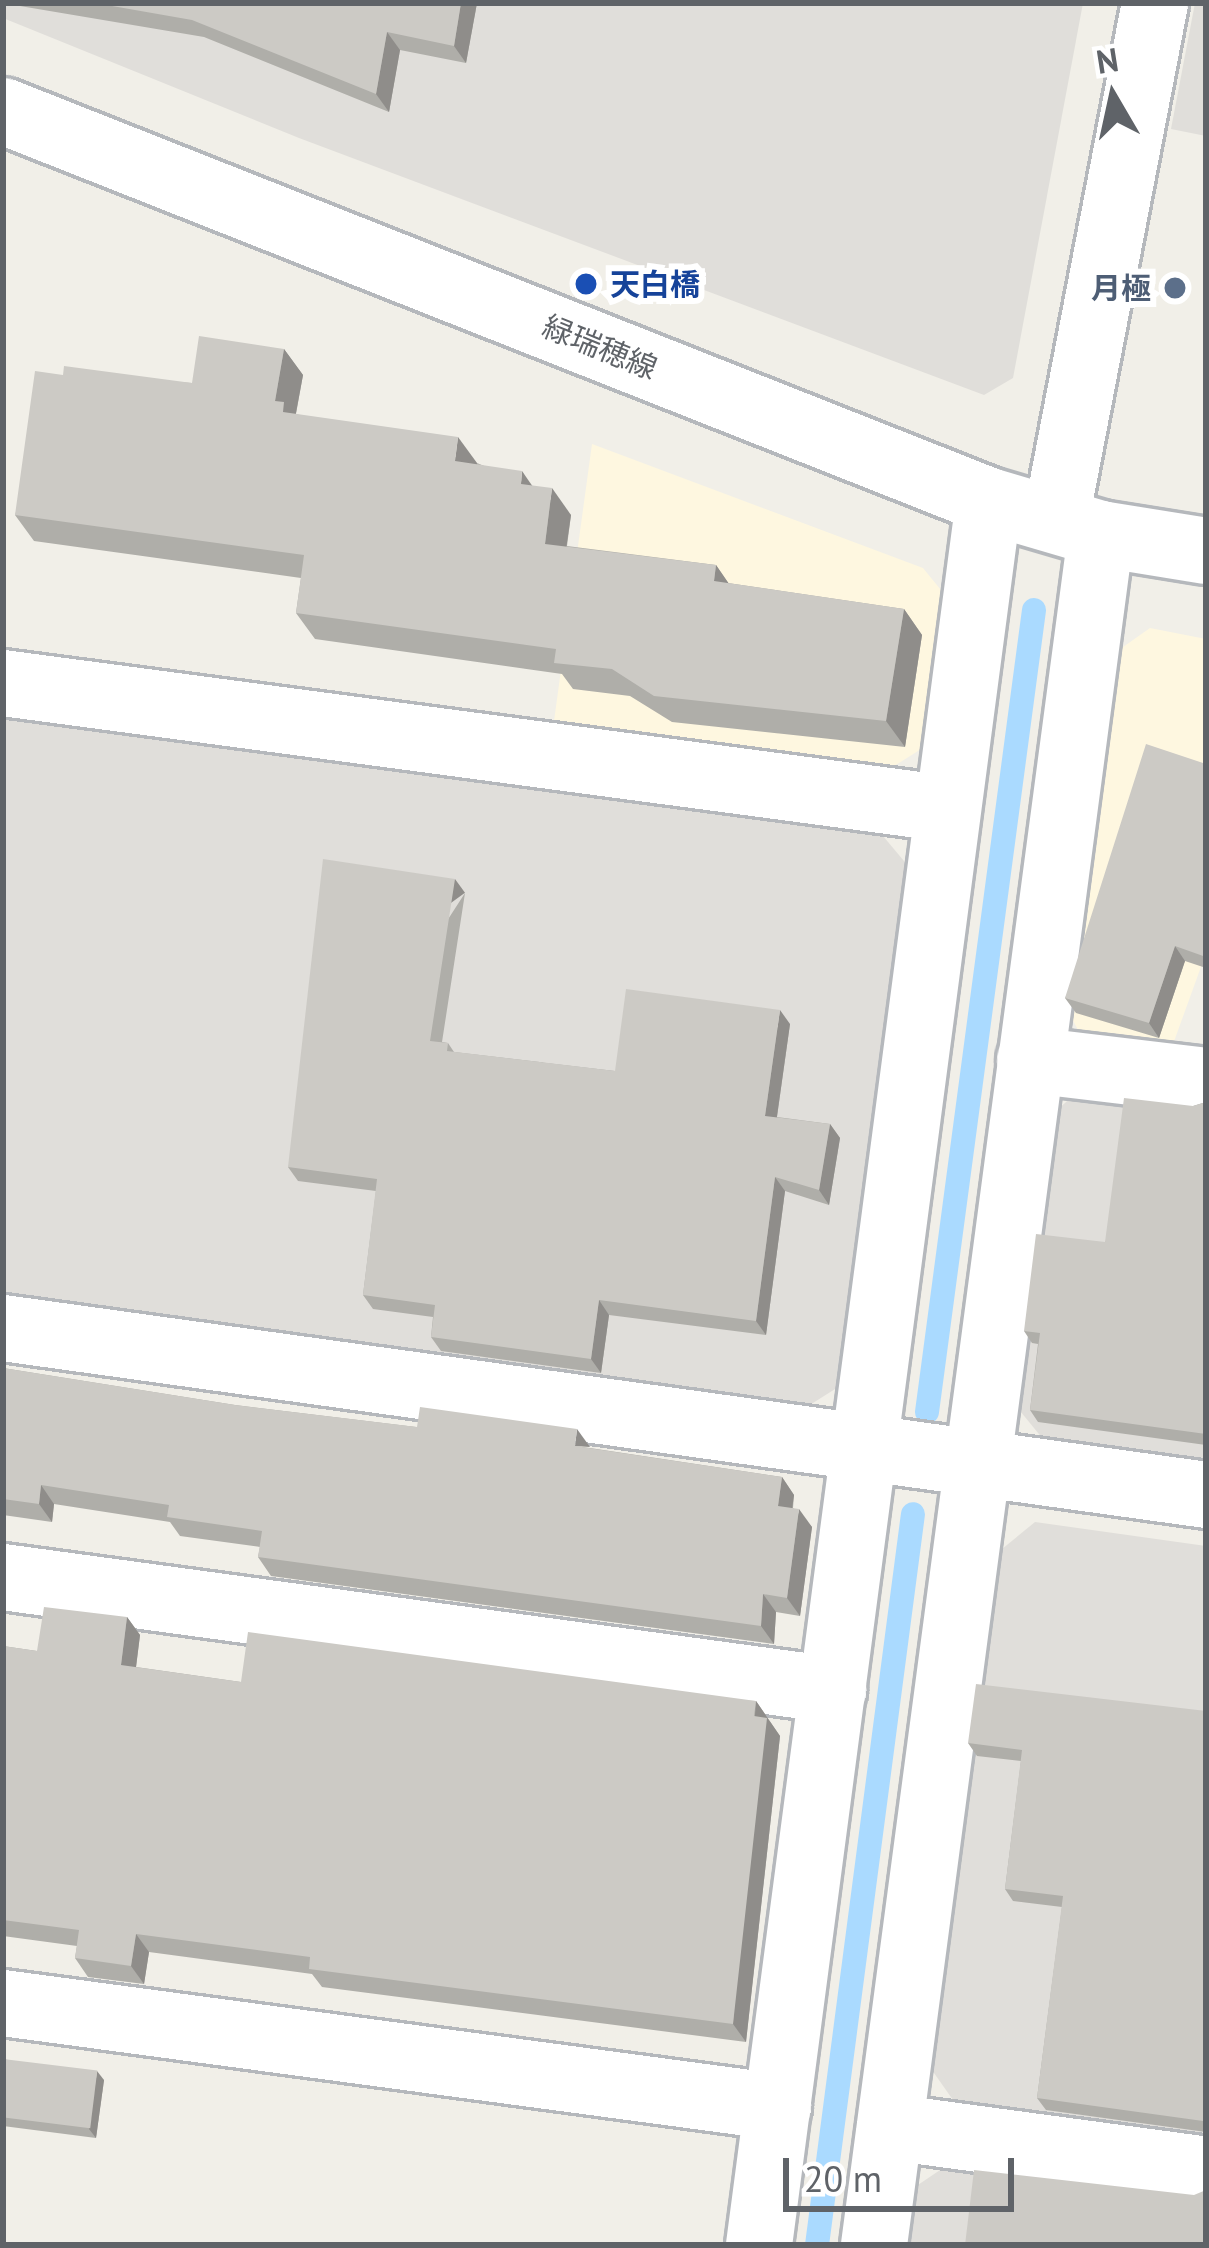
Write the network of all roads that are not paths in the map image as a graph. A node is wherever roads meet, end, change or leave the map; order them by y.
1 (1155, 3) edge
2 (3, 111) edge
3 (989, 501) junction
4 (1079, 527) junction
5 (1206, 550) edge
6 (3, 683) edge
7 (948, 809) junction
8 (1030, 1060) junction
9 (1206, 1081) edge
10 (3, 1328) edge
11 (863, 1448) junction
12 (977, 1465) junction
13 (1206, 1495) edge
14 (3, 1577) edge
15 (832, 1690) junction
16 (3, 2003) edge
17 (778, 2107) junction
18 (890, 2127) junction
19 (1206, 2170) edge
20 (759, 2245) edge
21 (874, 2245) edge

1 - 4 street
2 - 3 street, 緑瑞穂線
3 - 4 street, 緑瑞穂線
3 - 7 street
4 - 5 street, 緑瑞穂線
4 - 8 street
6 - 7 street
7 - 11 street
8 - 9 street
8 - 12 street
10 - 11 street
11 - 12 street
11 - 15 street
12 - 13 street
12 - 18 street
14 - 15 street
15 - 17 street
16 - 17 street
17 - 20 street
18 - 19 street
18 - 21 street

